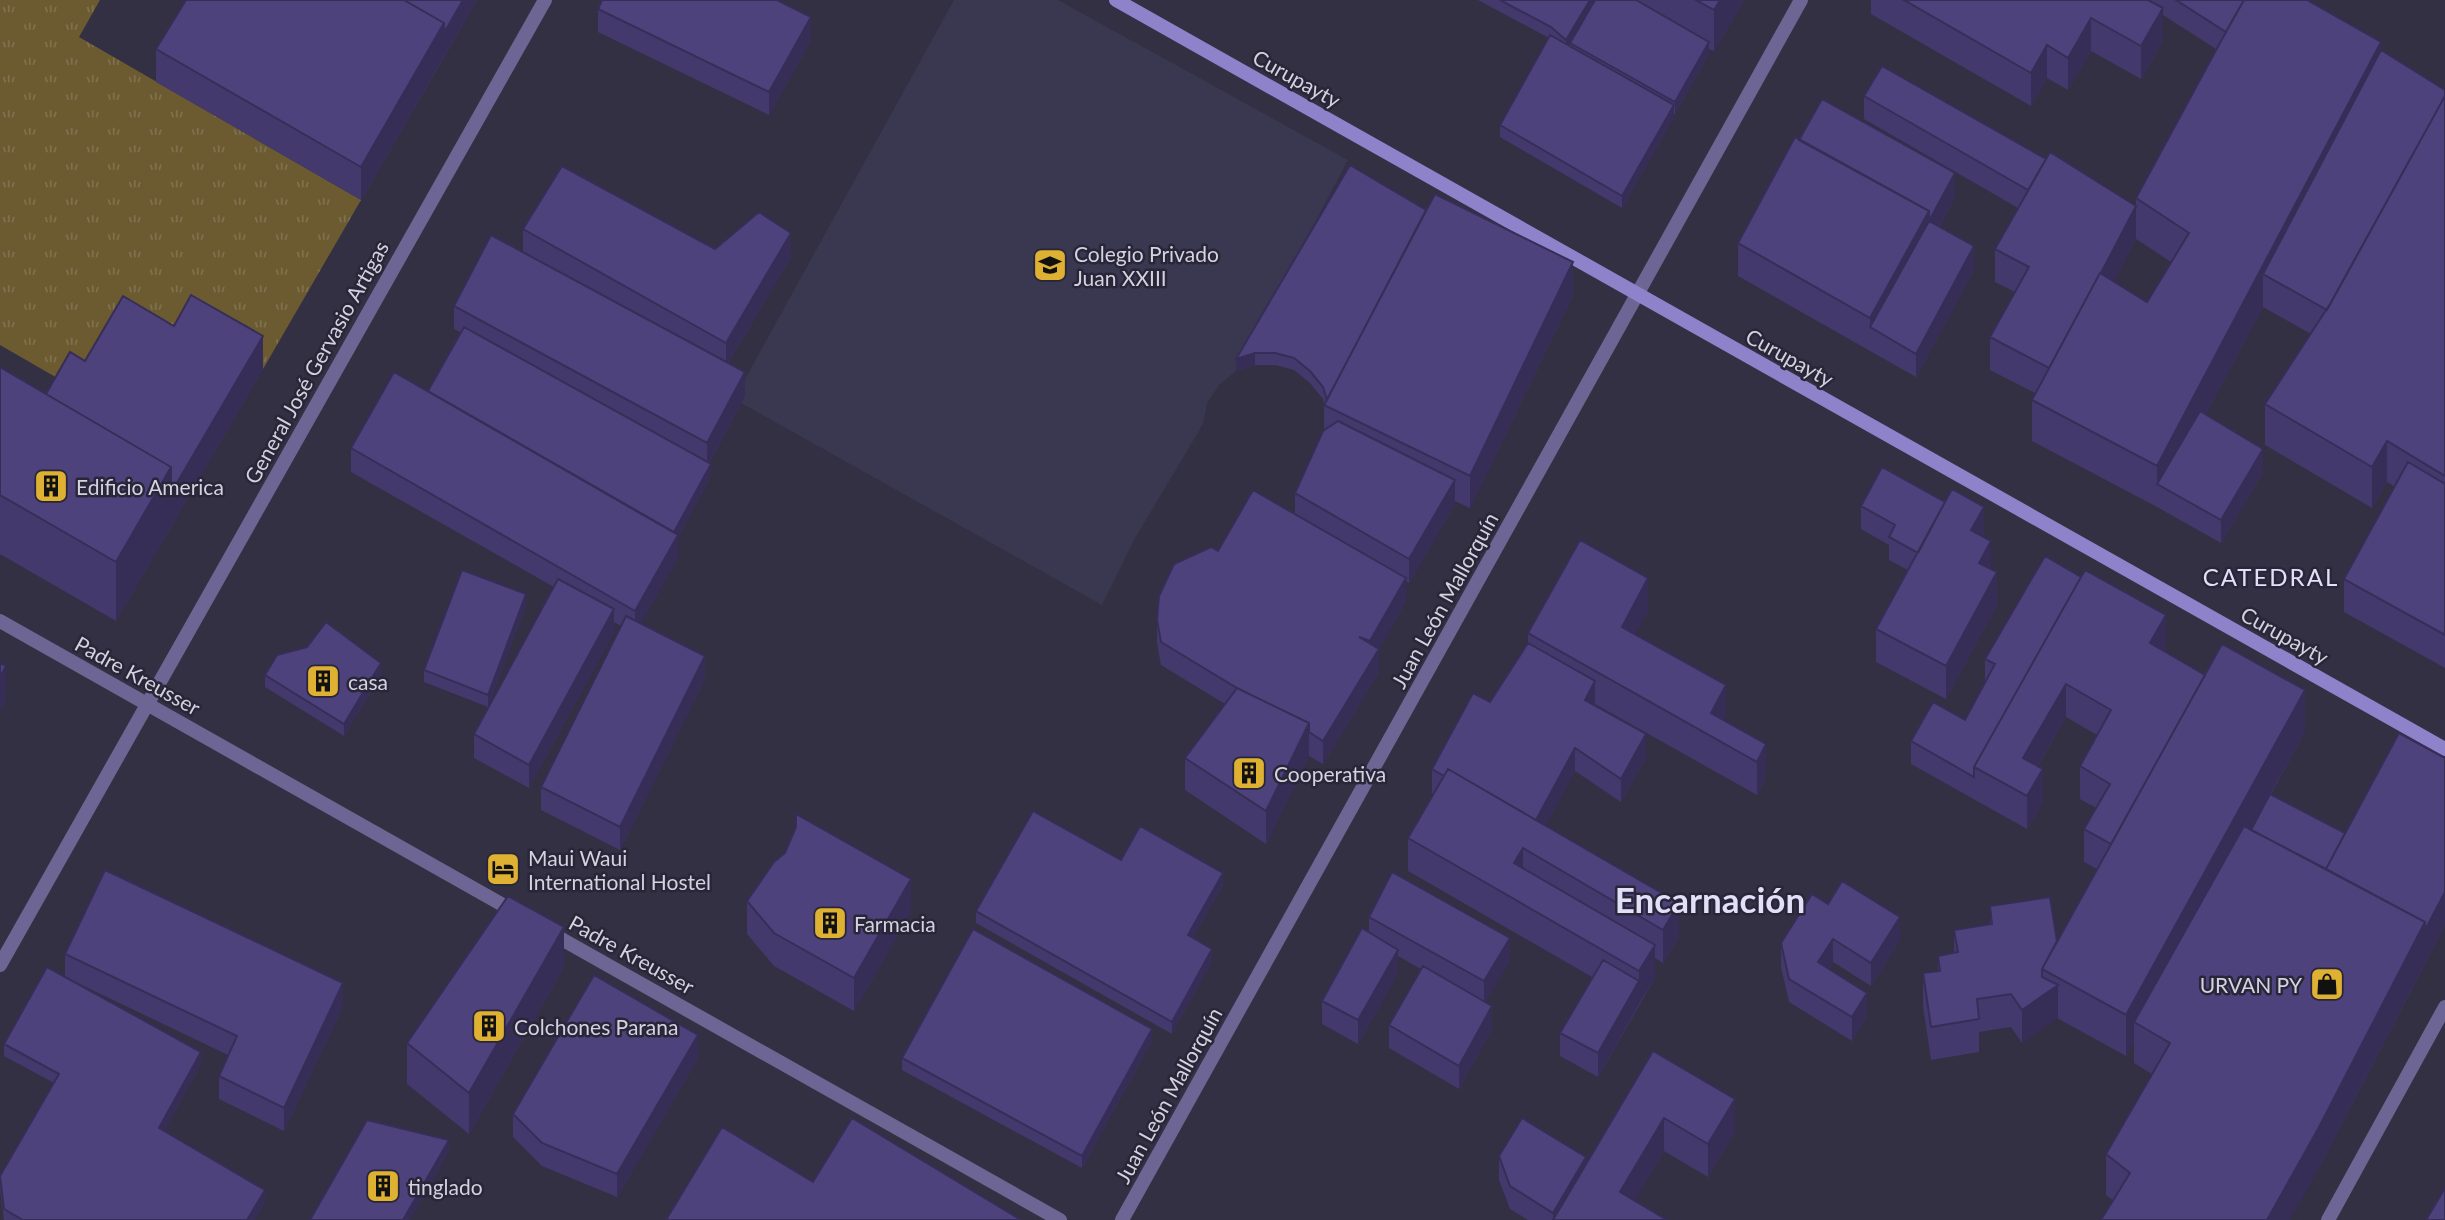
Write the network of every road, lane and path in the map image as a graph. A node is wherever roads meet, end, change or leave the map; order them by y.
1 (545, 0) edge
2 (1116, 0) edge
3 (1801, 0) edge
4 (1639, 295) junction
5 (0, 621) edge
6 (147, 704) junction
7 (2445, 749) edge
8 (0, 965) edge
9 (2445, 1007) edge
10 (1060, 1220) edge
11 (1122, 1220) edge
12 (2328, 1220) edge

1 - 6 street, General José Gervasio Artigas
2 - 4 street, Curupayty
3 - 4 street, Juan León Mallorquín
4 - 7 street, Curupayty
4 - 11 street, Juan León Mallorquín
5 - 6 street, Padre Kreusser
6 - 8 street, General José Gervasio Artigas
6 - 10 street, Padre Kreusser
9 - 12 street

